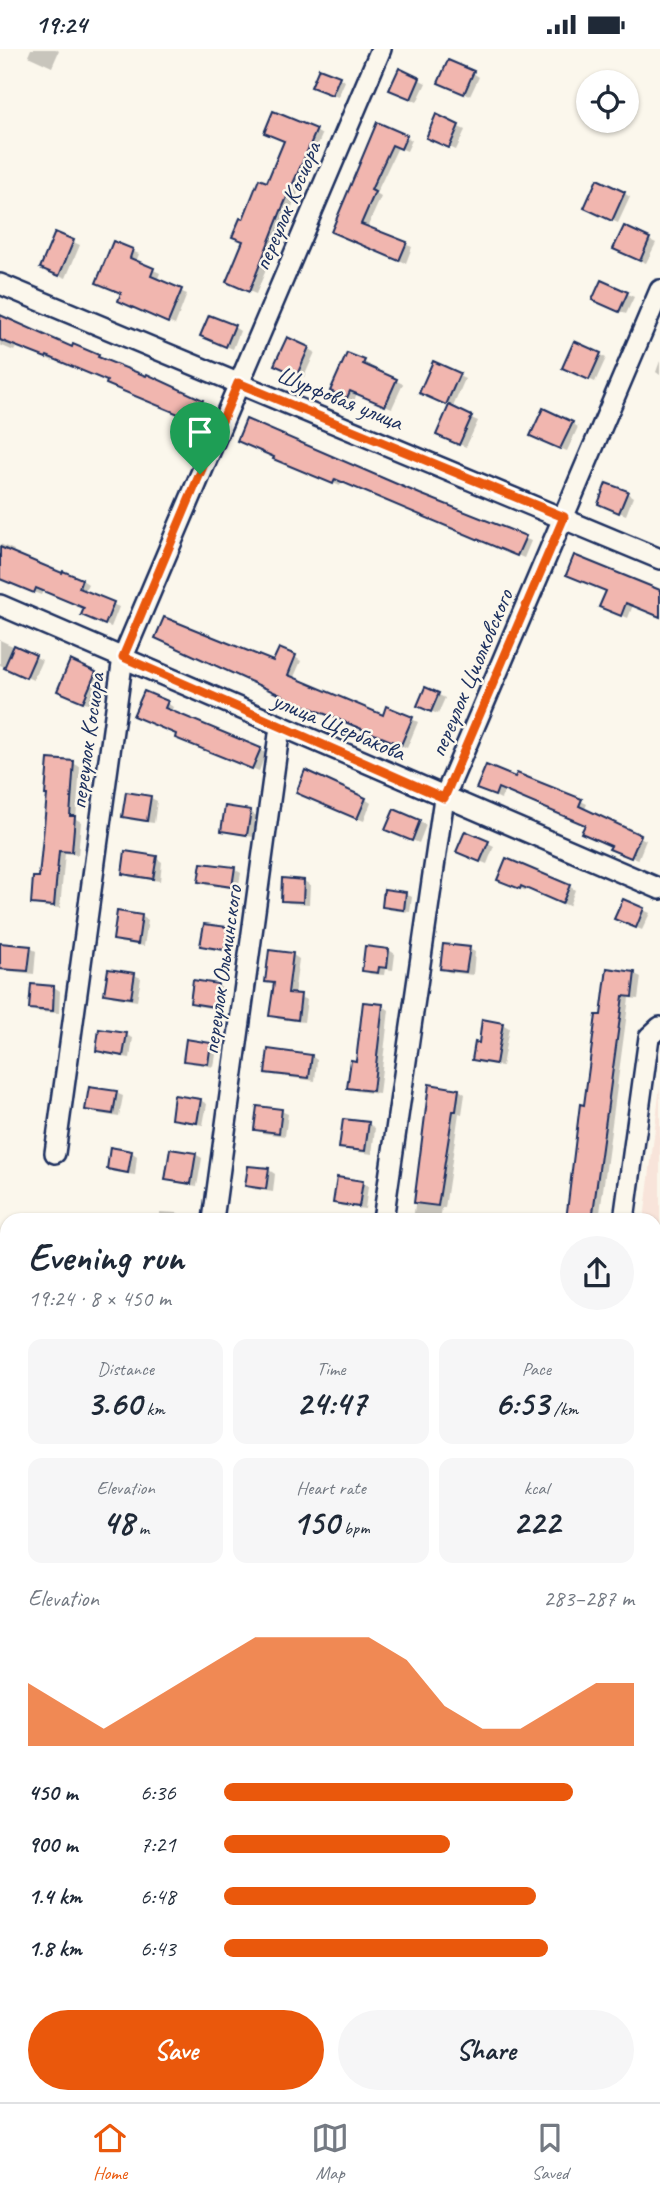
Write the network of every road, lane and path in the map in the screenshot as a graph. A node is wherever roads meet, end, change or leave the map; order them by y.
1 (382, 49) edge
2 (0, 284) edge
3 (660, 290) edge
4 (238, 383) junction
5 (564, 517) junction
6 (660, 559) edge
7 (0, 605) edge
8 (123, 657) junction
9 (281, 727) junction
10 (444, 798) junction
11 (660, 890) edge
12 (660, 1027) edge
13 (55, 1153) dead end
14 (214, 1213) edge
15 (384, 1213) edge
16 (625, 1213) edge

1 - 4 street, переулок Косиора
2 - 4 street, Шурфовая улица
3 - 5 street, переулок Циолковского
4 - 5 street, Шурфовая улица
4 - 8 street, переулок Косиора
5 - 6 street, Шурфовая улица
5 - 10 street, переулок Циолковского
7 - 8 street, улица Щербакова
8 - 9 street, улица Щербакова
8 - 13 street, переулок Косиора
9 - 10 street, улица Щербакова
9 - 14 street, переулок Ольминского
10 - 11 street, улица Щербакова
10 - 15 street, переулок Циолковского
12 - 16 street

